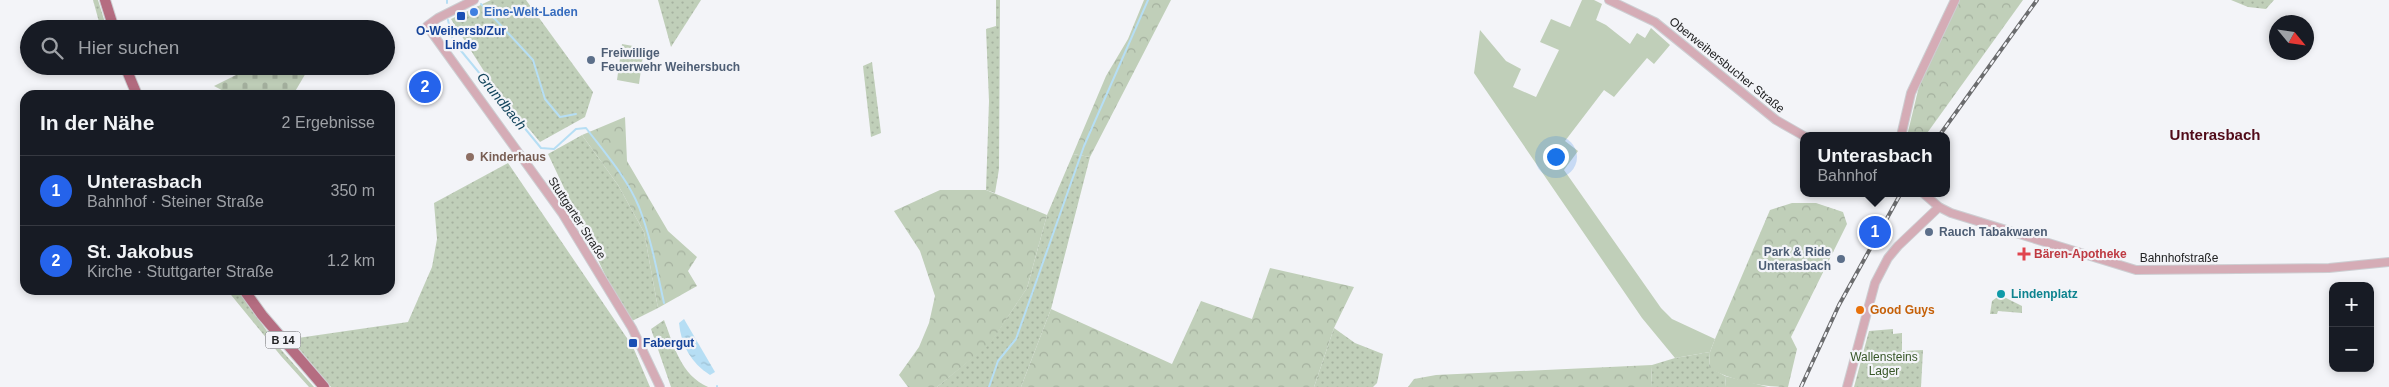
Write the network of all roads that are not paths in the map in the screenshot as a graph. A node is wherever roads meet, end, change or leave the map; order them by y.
1 (105, 0) edge
2 (474, 0) edge
3 (1609, 0) edge
4 (1955, 0) edge
5 (111, 20) edge
6 (129, 75) edge
7 (135, 90) edge
8 (1901, 132) edge
9 (1800, 134) edge
10 (1928, 197) edge
11 (1939, 207) junction
12 (2389, 262) edge
13 (248, 295) edge
14 (324, 387) edge
15 (660, 387) edge
16 (1847, 387) edge

1 - 5 main road
2 - 15 street, Stuttgarter Straße
3 - 9 street, Oberweihersbucher Straße
4 - 8 street
6 - 7 main road
10 - 11 street, Bahnhofstraße
11 - 12 street, Bahnhofstraße
11 - 16 street
13 - 14 main road, B 14

